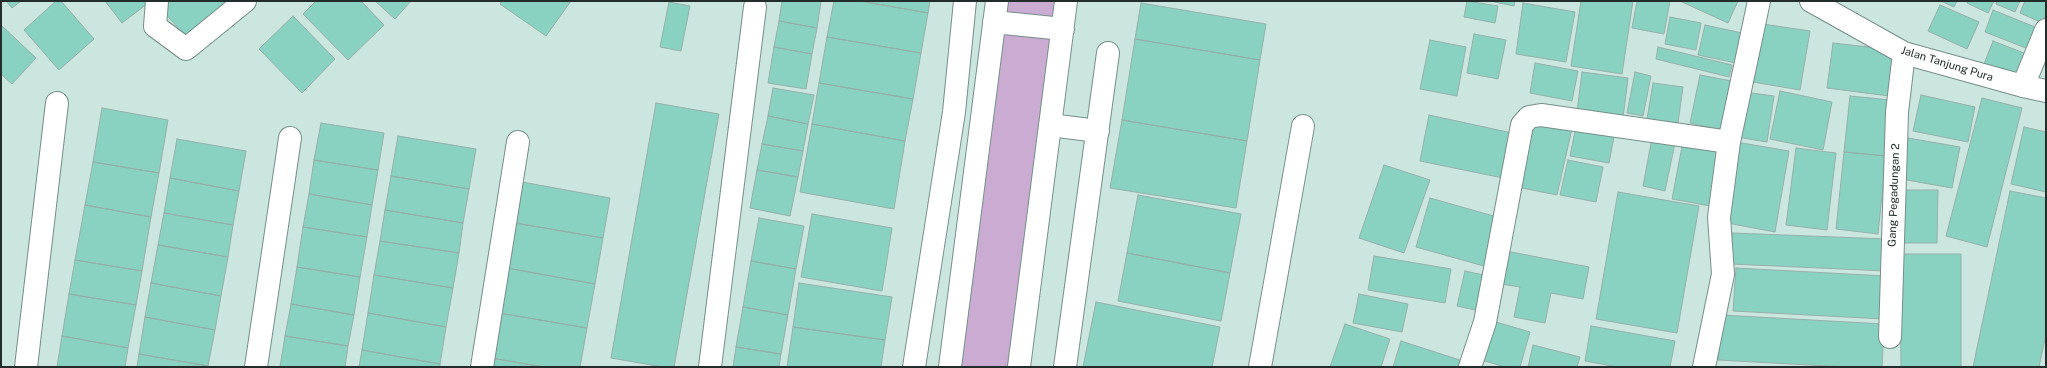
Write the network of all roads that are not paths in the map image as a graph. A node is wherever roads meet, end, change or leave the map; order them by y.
1 (157, 1) edge
2 (245, 1) edge
3 (965, 1) edge
4 (1066, 1) edge
5 (1760, 1) edge
6 (1812, 1) edge
7 (755, 7) dead end
8 (995, 12) edge
9 (1062, 30) junction
10 (2046, 30) edge
11 (1108, 53) dead end
12 (1904, 53) junction
13 (2023, 86) junction
14 (2046, 91) edge
15 (57, 103) dead end
16 (954, 112) junction
17 (982, 113) junction
18 (1050, 125) junction
19 (1303, 126) dead end
20 (1098, 131) junction
21 (290, 138) dead end
22 (518, 142) dead end
23 (1729, 142) junction
24 (1890, 338) dead end
25 (26, 367) edge
26 (256, 367) edge
27 (482, 367) edge
28 (710, 367) edge
29 (914, 367) edge
30 (950, 367) edge
31 (1019, 367) edge
32 (1065, 367) edge
33 (1260, 367) edge
34 (1470, 367) edge
35 (1704, 367) edge

1 - 2 street
3 - 16 street
4 - 9 street
5 - 23 street
6 - 12 street, Jalan Tanjung Pura
7 - 28 street
8 - 9 street
8 - 17 street
9 - 18 street
10 - 13 street
11 - 20 street
12 - 13 street, Jalan Tanjung Pura
12 - 24 street, Gang Pegadungan 2
13 - 14 street, Jalan Tanjung Pura
15 - 25 street
16 - 17 street
16 - 29 street
17 - 30 street
18 - 20 street
18 - 31 street
19 - 33 street
20 - 32 street
21 - 26 street
22 - 27 street
23 - 34 street
23 - 35 street

